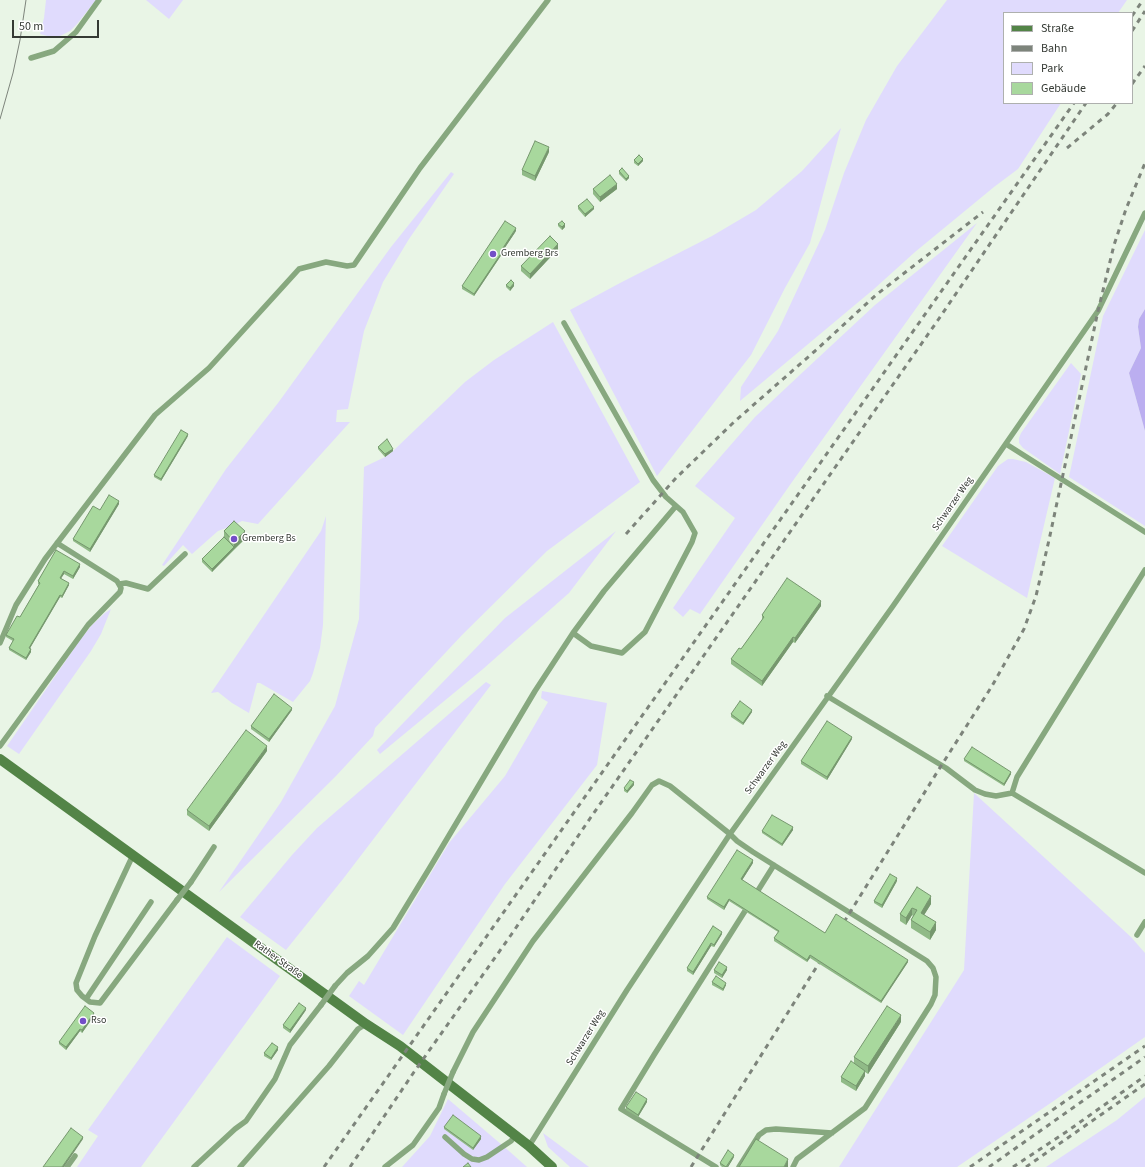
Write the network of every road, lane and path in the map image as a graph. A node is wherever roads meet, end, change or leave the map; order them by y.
1 (100, 0) edge
2 (548, 0) edge
3 (32, 58) dead end
4 (1145, 213) edge
5 (564, 324) dead end
6 (1006, 444) junction
7 (676, 506) junction
8 (1145, 532) edge
9 (57, 543) junction
10 (185, 554) dead end
11 (1145, 570) edge
12 (119, 584) junction
13 (573, 633) junction
14 (0, 643) edge
15 (827, 696) junction
16 (1, 744) edge
17 (0, 759) edge
18 (1012, 793) junction
19 (730, 834) junction
20 (214, 847) dead end
21 (133, 855) junction
22 (774, 866) junction
23 (1145, 873) edge
24 (757, 892) edge
25 (151, 902) dead end
26 (745, 911) edge
27 (1145, 922) edge
28 (1137, 935) dead end
29 (86, 999) junction
30 (366, 1024) junction
31 (832, 1133) junction
32 (515, 1136) junction
33 (445, 1137) dead end
34 (529, 1146) junction
35 (75, 1156) dead end
36 (67, 1167) edge
37 (194, 1167) edge
38 (240, 1167) edge
39 (385, 1167) edge
40 (552, 1167) edge
41 (716, 1167) edge
42 (738, 1167) edge
43 (793, 1167) edge

1 - 3 lane
2 - 9 lane
4 - 6 lane, Schwarzer Weg
5 - 7 lane
6 - 8 lane
6 - 15 lane, Schwarzer Weg
7 - 13 lane
7 - 13 lane
9 - 12 lane
9 - 14 lane
10 - 12 lane
11 - 18 lane
12 - 16 lane
13 - 37 lane, bridge
15 - 18 lane
15 - 19 lane, Schwarzer Weg
17 - 21 street, Rather Straße
18 - 23 lane
19 - 22 lane
19 - 34 lane, Schwarzer Weg
19 - 39 lane, bridge
20 - 29 lane, bridge
21 - 29 lane
21 - 30 street, Rather Straße
22 - 24 lane
22 - 31 lane
25 - 29 lane
26 - 41 lane
27 - 28 lane
30 - 32 street, Rather Straße
30 - 38 lane
31 - 42 lane
31 - 43 lane
32 - 33 lane
32 - 34 street, Rather Straße
34 - 40 street, Rather Straße
35 - 36 lane

